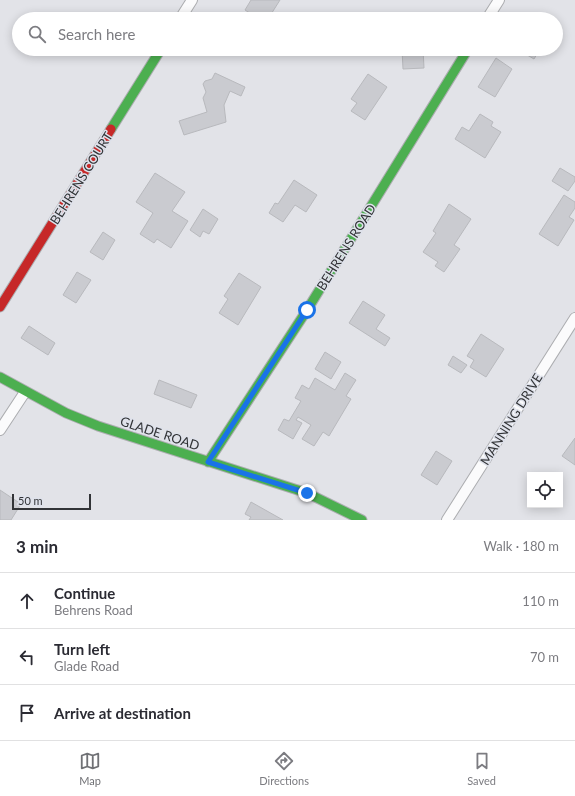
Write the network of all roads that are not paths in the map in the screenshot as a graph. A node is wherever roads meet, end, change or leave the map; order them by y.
1 (192, 0) edge
2 (499, 0) edge
3 (184, 12) edge
4 (491, 12) edge
5 (158, 56) edge
6 (464, 56) edge
7 (0, 307) edge
8 (575, 318) edge
9 (0, 377) edge
10 (25, 392) junction
11 (0, 430) edge
12 (208, 462) junction
13 (346, 516) edge
14 (362, 520) edge
15 (447, 520) edge

1 - 3 street
2 - 4 street
5 - 7 street, BEHRENS COURT
6 - 12 street, BEHRENS ROAD
8 - 15 street, MANNING DRIVE
9 - 10 street, GLADE ROAD
10 - 11 street
10 - 12 street, GLADE ROAD
12 - 13 street, GLADE ROAD
13 - 14 street, GLADE ROAD

